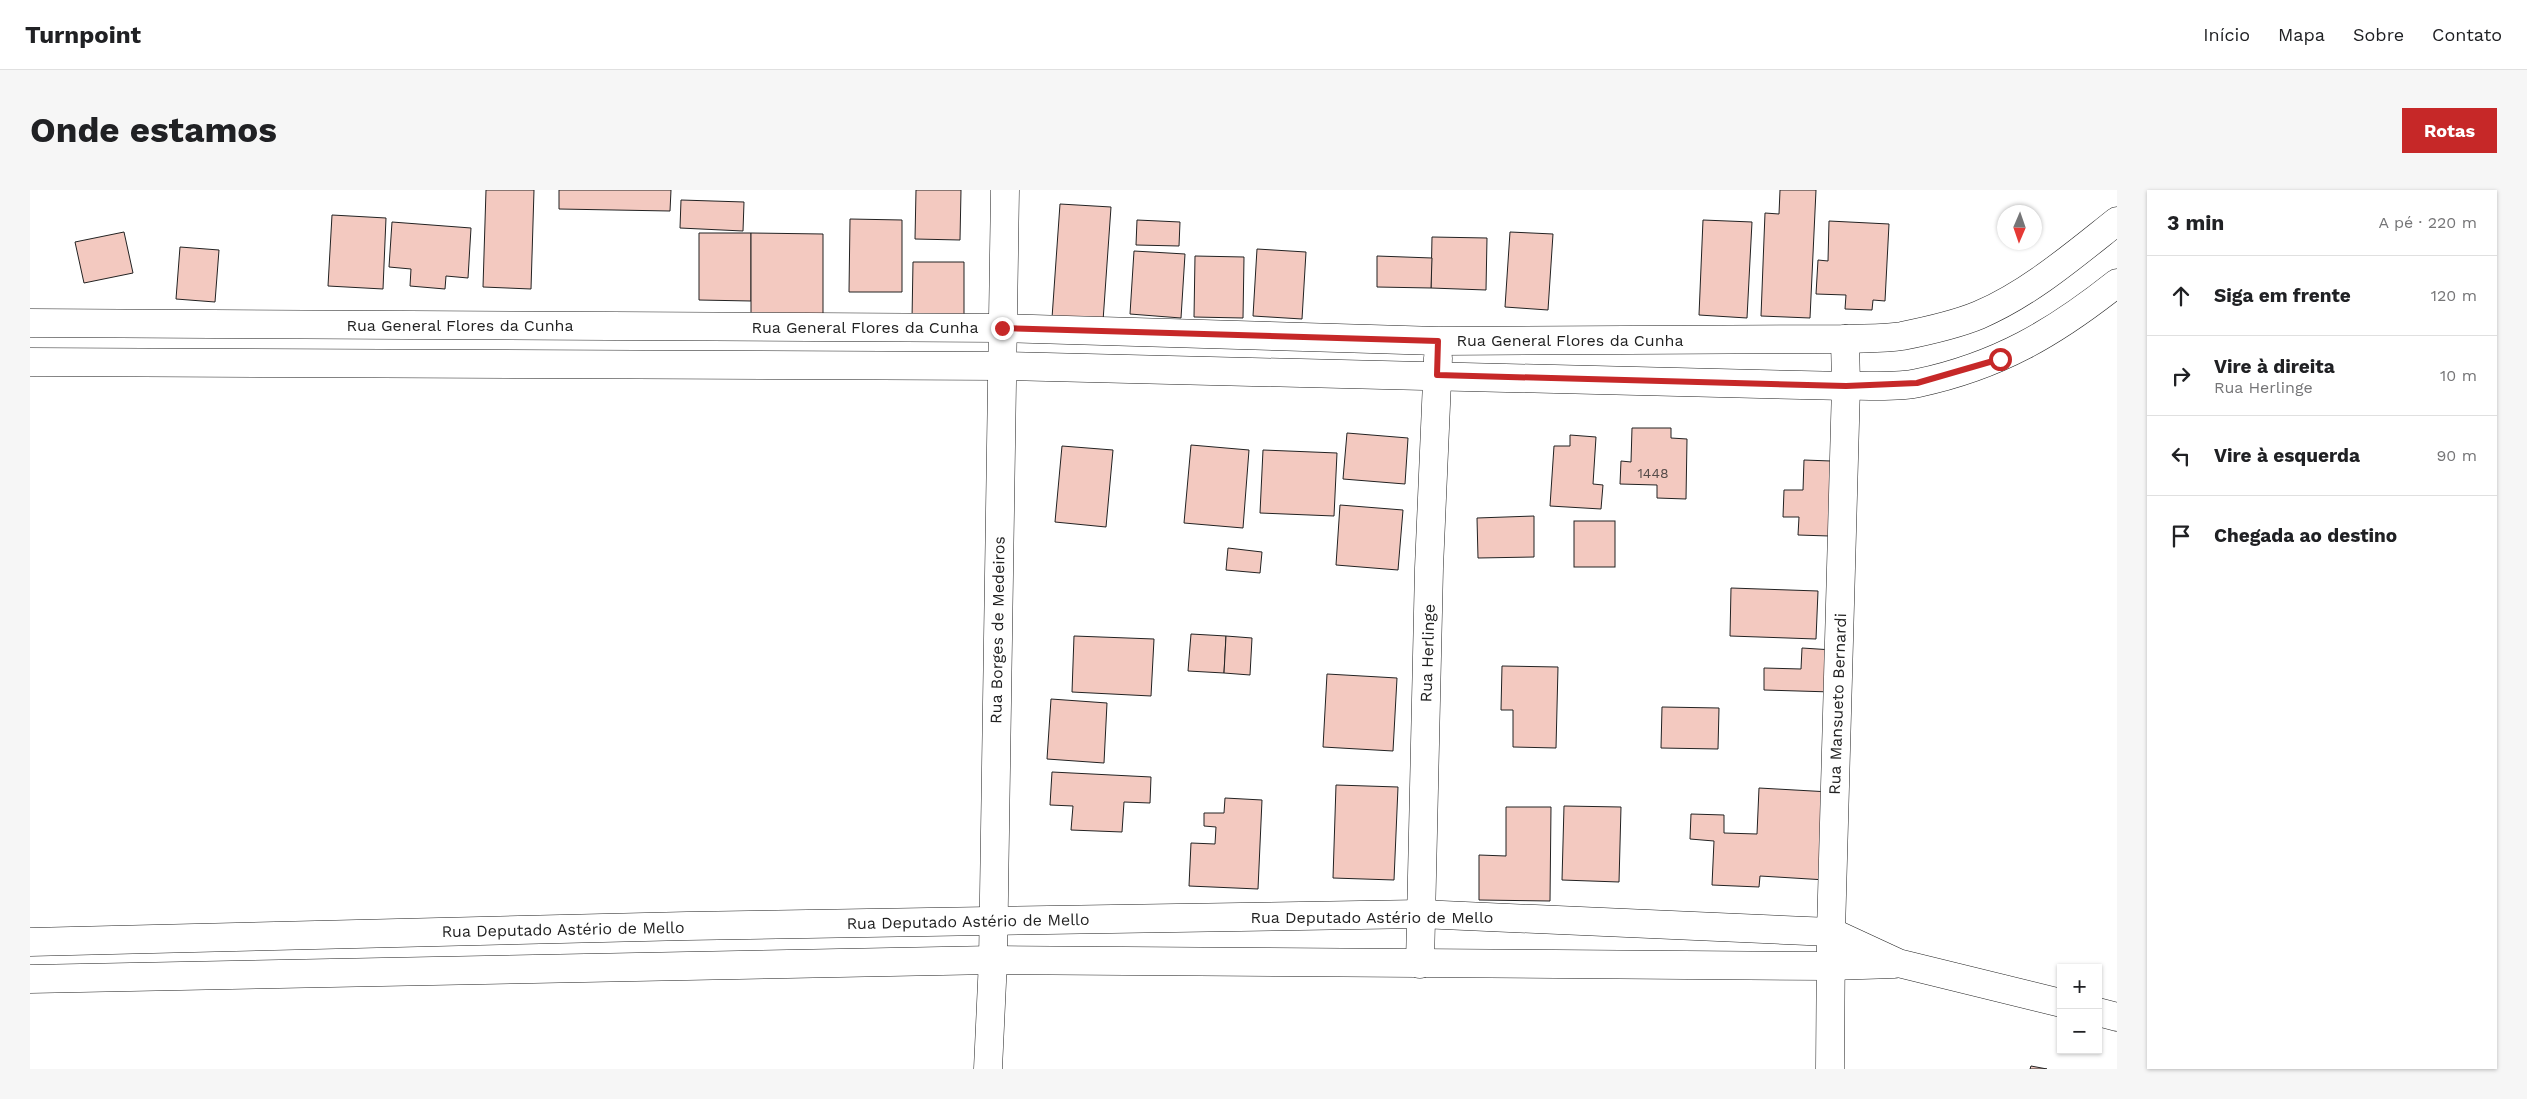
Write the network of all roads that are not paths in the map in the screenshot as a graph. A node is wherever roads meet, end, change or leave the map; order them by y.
1 (1005, 190) edge
2 (2117, 221) edge
3 (2117, 283) edge
4 (30, 323) edge
5 (181, 324) junction
6 (1002, 328) junction
7 (1845, 339) junction
8 (1438, 341) junction
9 (30, 362) edge
10 (183, 362) junction
11 (1002, 366) junction
12 (1437, 375) junction
13 (1846, 386) junction
14 (1420, 914) junction
15 (992, 921) junction
16 (1831, 932) junction
17 (367, 934) junction
18 (30, 942) edge
19 (993, 960) junction
20 (1420, 964) junction
21 (1898, 964) junction
22 (1830, 966) junction
23 (371, 973) junction
24 (30, 979) edge
25 (2057, 1002) edge
26 (2102, 1013) edge
27 (2117, 1017) edge
28 (988, 1069) edge
29 (1830, 1069) edge

1 - 6 street, Rua Borges de Medeiros
2 - 7 street, Rua General Flores da Cunha
3 - 13 street
4 - 5 street, Rua General Flores da Cunha
5 - 6 street, Rua General Flores da Cunha
5 - 10 street
6 - 8 street, Rua General Flores da Cunha
6 - 11 street, Rua Borges de Medeiros
7 - 8 street, Rua General Flores da Cunha
7 - 13 street, Rua Mansueto Bernardi
8 - 12 street, Rua Herlinge
9 - 10 street
10 - 11 street
11 - 12 street
11 - 15 street, Rua Borges de Medeiros
12 - 13 street
12 - 14 street, Rua Herlinge
13 - 16 street, Rua Mansueto Bernardi
14 - 15 street, Rua Deputado Astério de Mello
14 - 16 street, Rua Deputado Astério de Mello
14 - 20 street, Rua Herlinge
15 - 17 street, Rua Deputado Astério de Mello
15 - 19 street, Rua Borges de Medeiros
16 - 21 street, Rua Deputado Astério de Mello
16 - 22 street, Rua Mansueto Bernardi
17 - 18 street, Rua Deputado Astério de Mello
17 - 23 street
19 - 20 street, Rua Deputado Astério de Mello
19 - 23 street, Rua Deputado Astério de Mello
19 - 28 street, Rua Borges de Medeiros
20 - 22 street, Rua Deputado Astério de Mello
21 - 22 street, Rua Deputado Astério de Mello
21 - 25 street, Rua Deputado Astério de Mello
22 - 29 street, Rua Mansueto Bernardi
23 - 24 street, Rua Deputado Astério de Mello
26 - 27 street

